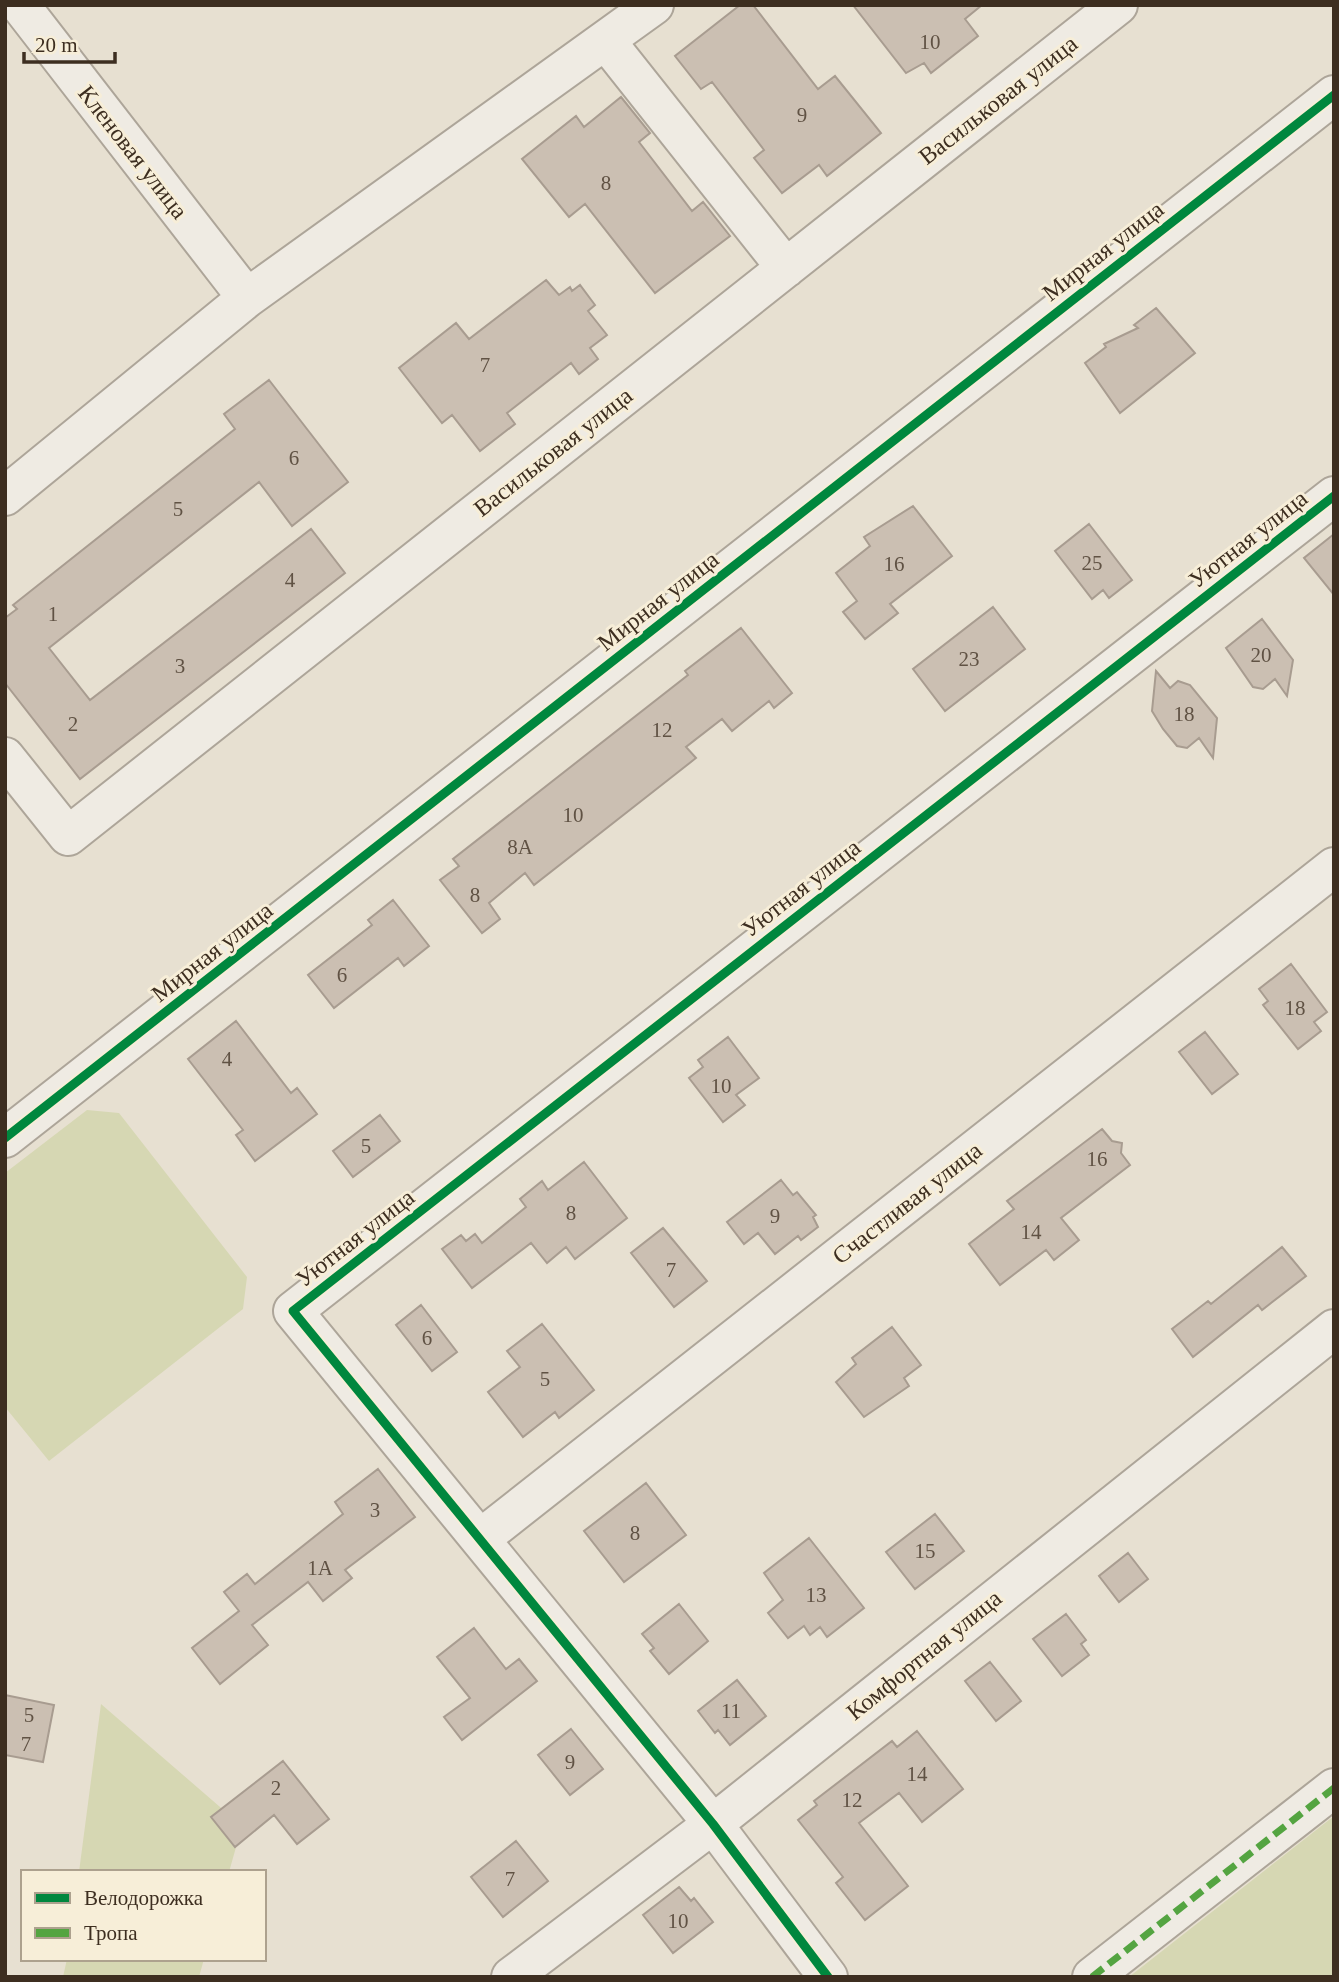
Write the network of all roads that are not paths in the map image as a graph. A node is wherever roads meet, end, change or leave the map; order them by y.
1 (20, 5) edge
2 (654, 5) edge
3 (1118, 5) edge
4 (606, 41) junction
5 (1334, 95) edge
6 (786, 268) junction
7 (247, 298) junction
8 (5, 496) edge
9 (1334, 496) edge
10 (5, 757) edge
11 (1334, 867) edge
12 (5, 1139) edge
13 (1334, 1329) edge
14 (480, 1539) junction
15 (1334, 1788) edge
16 (713, 1824) junction
17 (511, 1977) edge
18 (828, 1977) edge
19 (1092, 1977) edge

1 - 7 street, Кленовая улица
2 - 4 street
3 - 6 street, Васильковая улица
4 - 6 street
4 - 7 street
5 - 12 street, Мирная улица
6 - 10 street, Васильковая улица
7 - 8 street
9 - 14 street, Уютная улица
11 - 14 street, Счастливая улица
13 - 16 street, Комфортная улица
14 - 16 street
15 - 19 street
16 - 17 street, Комфортная улица
16 - 18 street

